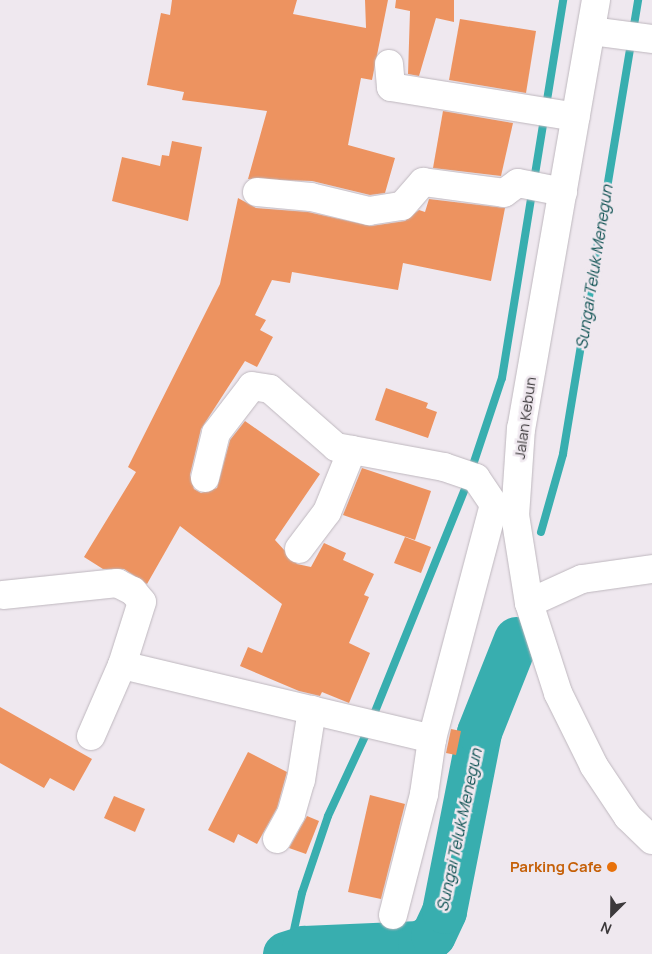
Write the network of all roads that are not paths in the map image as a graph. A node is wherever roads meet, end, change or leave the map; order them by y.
1 (596, 0) edge
2 (591, 31) junction
3 (641, 38) edge
4 (389, 64) dead end
5 (557, 114) junction
6 (545, 189) junction
7 (257, 192) dead end
8 (352, 450) junction
9 (205, 478) dead end
10 (505, 510) junction
11 (299, 549) dead end
12 (652, 569) edge
13 (3, 595) dead end
14 (529, 603) junction
15 (122, 664) junction
16 (312, 710) junction
17 (90, 736) dead end
18 (432, 739) junction
19 (278, 838) dead end
20 (652, 840) edge
21 (393, 915) dead end

1 - 2 street, Jalan Kebun
2 - 3 street
2 - 5 street, Jalan Kebun
4 - 5 street
5 - 6 street, Jalan Kebun
6 - 7 street
6 - 10 street, Jalan Kebun
8 - 9 street
8 - 10 street
8 - 11 street
10 - 14 street, Jalan Kebun
10 - 18 street
12 - 14 street
13 - 15 street
14 - 20 street, Jalan Kebun
15 - 16 street
15 - 17 street
16 - 18 street
16 - 19 street
18 - 21 street

